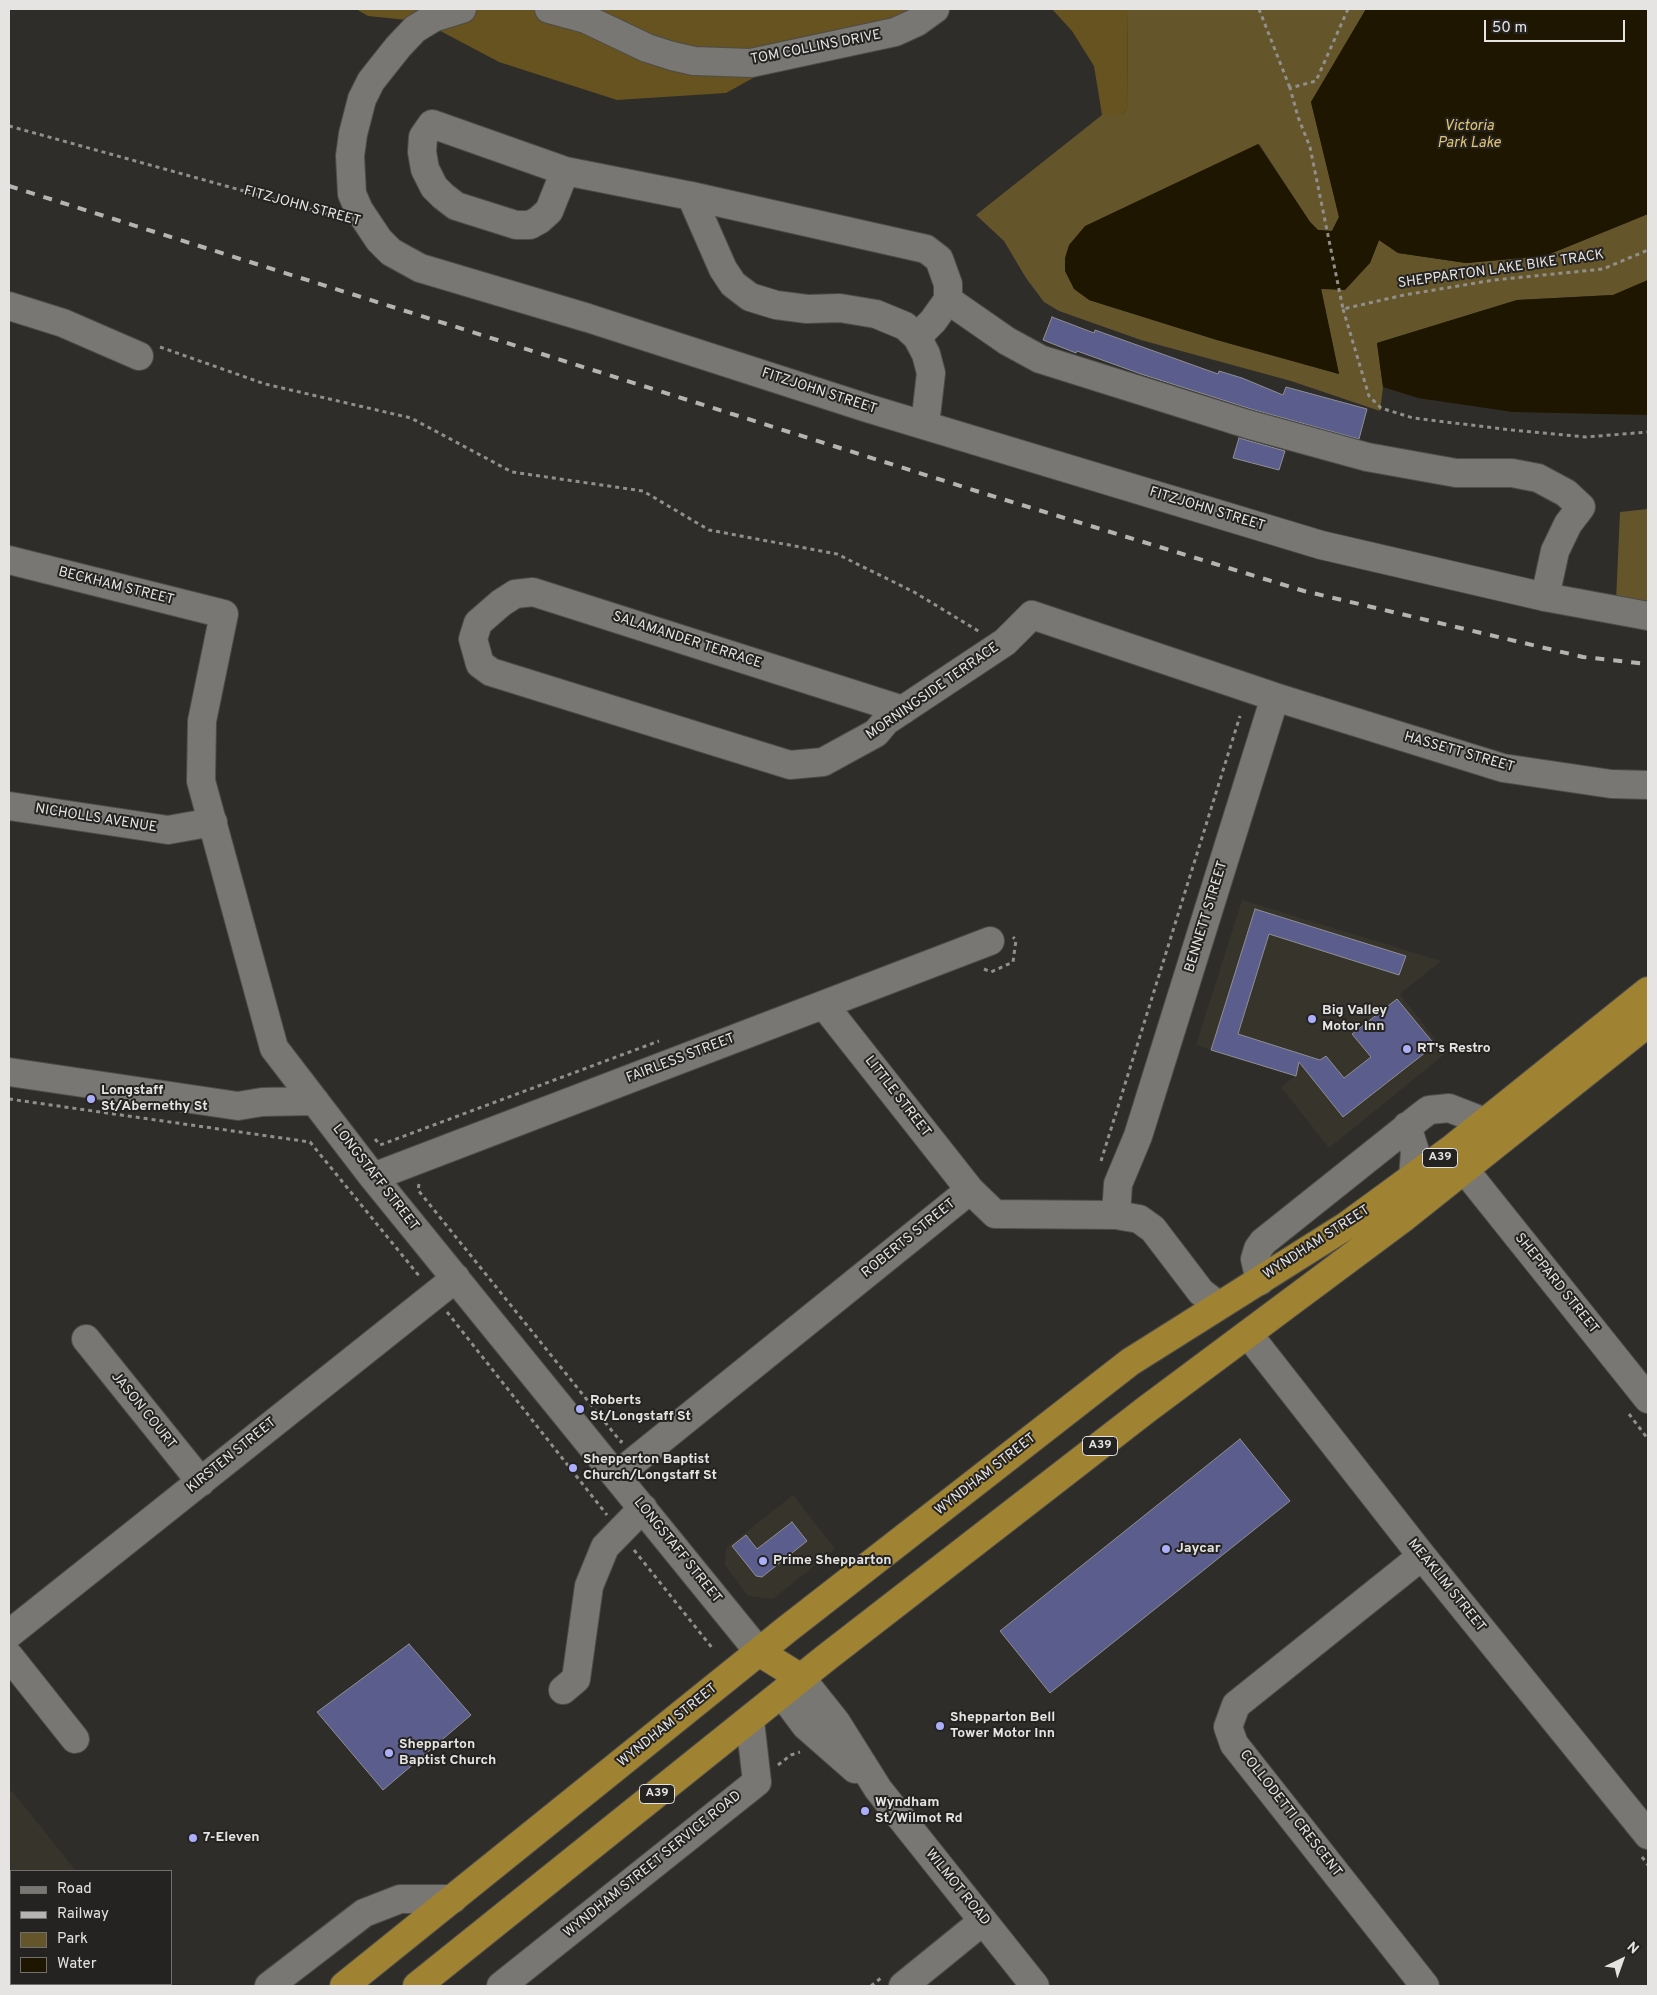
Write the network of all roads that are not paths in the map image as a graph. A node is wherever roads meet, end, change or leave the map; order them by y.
1 (462, 9) edge
2 (549, 9) edge
3 (935, 9) edge
4 (565, 171) junction
5 (691, 196) junction
6 (948, 300) junction
7 (9, 306) edge
8 (917, 337) junction
9 (139, 356) road end
10 (925, 425) junction
11 (9, 560) edge
12 (1545, 597) junction
13 (224, 614) joint
14 (1648, 616) edge
15 (478, 623) joint
16 (1275, 697) junction
17 (903, 710) junction
18 (1648, 785) edge
19 (9, 806) edge
20 (212, 822) junction
21 (1001, 938) road end
22 (1648, 991) edge
23 (824, 1005) junction
24 (1648, 1023) edge
25 (9, 1072) edge
26 (315, 1101) junction
27 (1485, 1122) junction
28 (1407, 1126) junction
29 (1464, 1169) junction
30 (373, 1177) junction
31 (1413, 1178) junction
32 (970, 1190) junction
33 (1125, 1216) junction
34 (456, 1278) junction
35 (1260, 1281) junction
36 (1218, 1306) junction
37 (1248, 1334) junction
38 (86, 1339) dead end
39 (1648, 1399) edge
40 (616, 1475) junction
41 (200, 1482) junction
42 (643, 1508) junction
43 (1422, 1556) junction
44 (9, 1634) edge
45 (759, 1652) junction
46 (9, 1656) edge
47 (791, 1686) junction
48 (563, 1690) dead end
49 (750, 1721) junction
50 (75, 1738) dead end
51 (878, 1789) junction
52 (1648, 1835) edge
53 (453, 1899) junction
54 (983, 1921) junction
55 (270, 1986) edge
56 (344, 1986) edge
57 (417, 1986) edge
58 (501, 1986) edge
59 (903, 1986) edge
60 (1035, 1986) edge
61 (1425, 1986) edge

1 - 10 street, FITZJOHN STREET
2 - 3 street, TOM COLLINS DRIVE
4 - 4 street
4 - 5 street
5 - 6 street
5 - 8 street
6 - 8 street
6 - 12 street
7 - 9 street
8 - 10 street
10 - 12 street, FITZJOHN STREET
11 - 13 street, BECKHAM STREET
12 - 14 street, FITZJOHN STREET
13 - 20 street, LONGSTAFF STREET
15 - 17 street, SALAMANDER TERRACE
15 - 17 street, MORNINGSIDE TERRACE
16 - 17 street, MORNINGSIDE TERRACE
16 - 18 street, HASSETT STREET
16 - 33 street, BENNETT STREET
19 - 20 street, NICHOLLS AVENUE
20 - 26 street, LONGSTAFF STREET
21 - 23 street, FAIRLESS STREET
22 - 27 highway, WYNDHAM STREET / A39
23 - 30 street, FAIRLESS STREET
23 - 32 street, LITTLE STREET
24 - 29 highway, WYNDHAM STREET / A39
25 - 26 street
26 - 30 street, LONGSTAFF STREET
27 - 28 street
27 - 31 highway, WYNDHAM STREET / A39
28 - 31 street
28 - 35 street
29 - 37 highway, WYNDHAM STREET / A39
29 - 39 street, SHEPPARD STREET
30 - 34 street, LONGSTAFF STREET
31 - 35 highway, WYNDHAM STREET / A39
32 - 33 street
32 - 40 street, ROBERTS STREET
33 - 36 street
34 - 40 street, LONGSTAFF STREET
34 - 41 street, KIRSTEN STREET
35 - 36 highway, WYNDHAM STREET / A39
36 - 37 highway
36 - 45 highway, WYNDHAM STREET / A39
37 - 43 street, MEAKLIM STREET
37 - 47 highway, WYNDHAM STREET / A39
38 - 41 street, JASON COURT
40 - 42 street, LONGSTAFF STREET
41 - 44 street, KIRSTEN STREET
42 - 45 street, LONGSTAFF STREET
42 - 48 street
43 - 52 street, MEAKLIM STREET
43 - 61 street, COLLODETTI CRESCENT
45 - 47 highway
45 - 53 highway, WYNDHAM STREET / A39
46 - 50 street
47 - 49 highway, WYNDHAM STREET / A39
47 - 51 street, WILMOT ROAD
47 - 51 street, WILMOT ROAD
49 - 57 highway, WYNDHAM STREET / A39
49 - 58 street, WYNDHAM STREET SERVICE ROAD
51 - 54 street, WILMOT ROAD
53 - 55 street
53 - 56 highway, WYNDHAM STREET / A39
54 - 59 street
54 - 60 street, WILMOT ROAD

